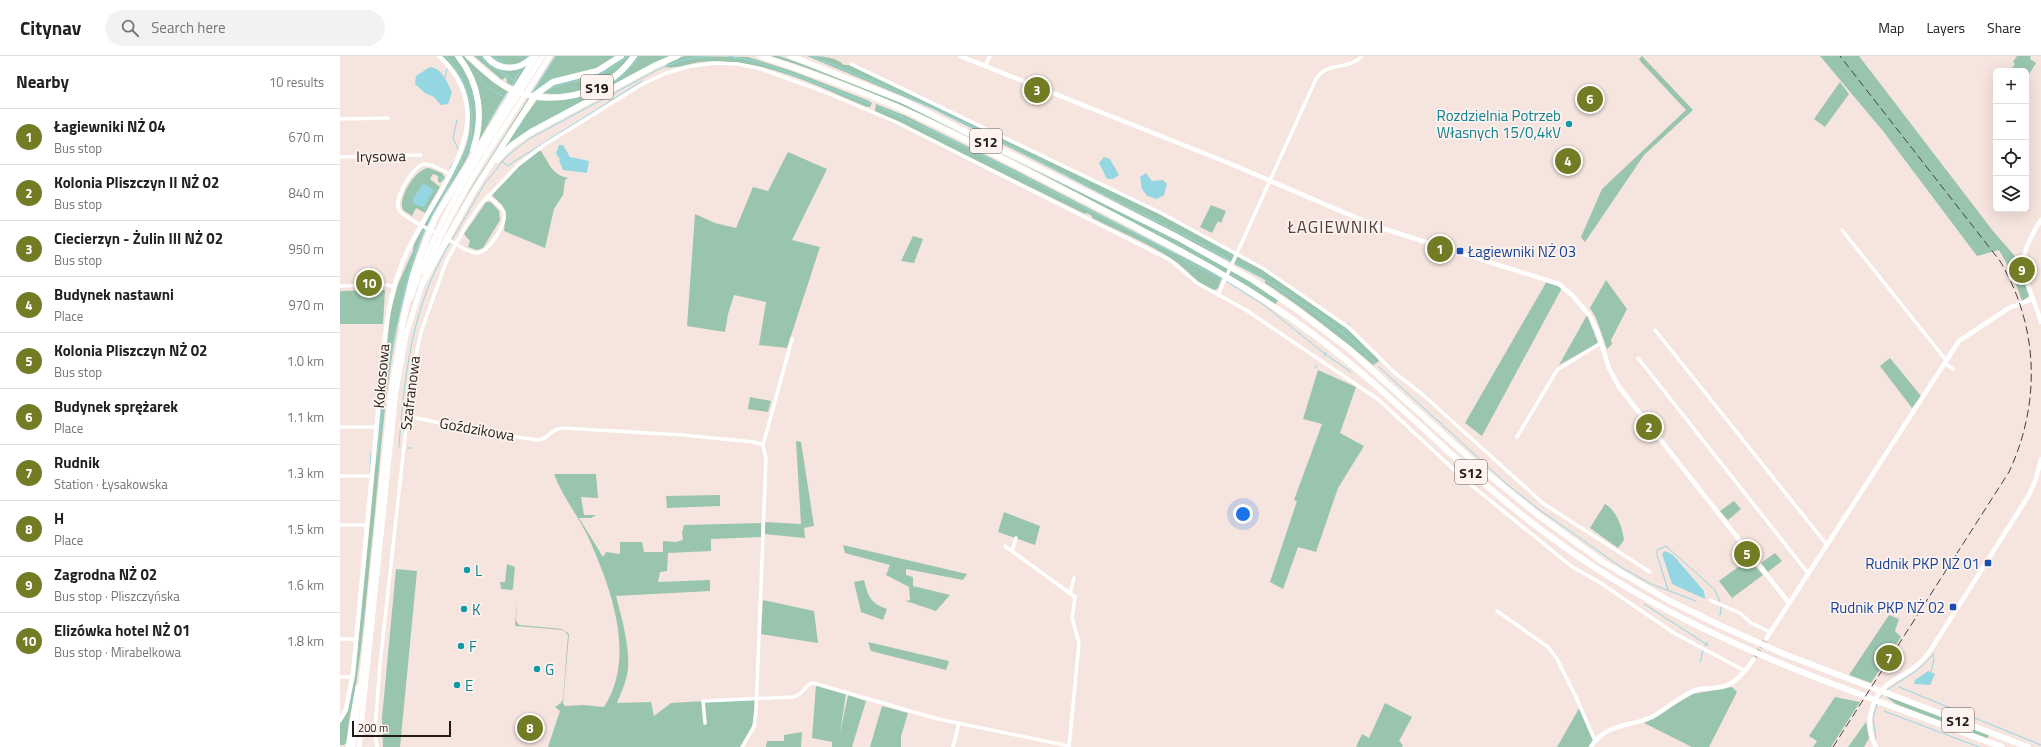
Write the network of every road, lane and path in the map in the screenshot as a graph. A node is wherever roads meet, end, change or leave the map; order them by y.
1 (439, 56) edge
2 (458, 56) edge
3 (468, 56) edge
4 (486, 56) edge
5 (535, 56) edge
6 (543, 56) edge
7 (550, 56) edge
8 (621, 56) edge
9 (634, 56) edge
10 (677, 56) edge
11 (760, 56) edge
12 (790, 56) edge
13 (960, 56) edge
14 (990, 56) edge
15 (1362, 56) edge
16 (851, 64) dead end
17 (985, 66) junction
18 (388, 118) dead end
19 (340, 119) edge
20 (421, 155) dead end
21 (340, 156) edge
22 (467, 164) junction
23 (485, 173) junction
24 (450, 174) junction
25 (1270, 180) junction
26 (487, 196) junction
27 (2041, 220) edge
28 (1842, 230) dead end
29 (422, 284) junction
30 (340, 286) edge
31 (394, 287) junction
32 (1218, 295) junction
33 (2033, 299) junction
34 (2041, 322) edge
35 (402, 326) junction
36 (1655, 330) dead end
37 (792, 339) dead end
38 (1601, 343) junction
39 (1638, 358) dead end
40 (1945, 362) junction
41 (1953, 369) dead end
42 (407, 416) junction
43 (340, 427) edge
44 (376, 427) junction
45 (1517, 437) dead end
46 (763, 445) junction
47 (2041, 459) edge
48 (340, 476) edge
49 (372, 476) junction
50 (340, 525) edge
51 (367, 525) junction
52 (1016, 538) dead end
53 (1827, 545) junction
54 (1005, 546) dead end
55 (1012, 550) junction
56 (1650, 572) dead end
57 (1808, 573) junction
58 (1074, 578) dead end
59 (1070, 592) junction
60 (1710, 600) dead end
61 (1789, 603) junction
62 (1497, 611) dead end
63 (1770, 632) junction
64 (340, 639) edge
65 (356, 639) junction
66 (1766, 640) tunnel mouth
67 (1754, 659) tunnel mouth
68 (363, 666) junction
69 (1745, 671) junction
70 (340, 676) edge
71 (352, 677) junction
72 (757, 699) junction
73 (340, 720) edge
74 (362, 723) junction
75 (705, 723) dead end
76 (958, 723) junction
77 (1595, 741) junction
78 (1069, 746) edge
79 (348, 747) edge
80 (353, 747) edge
81 (359, 747) edge
82 (363, 747) edge
83 (377, 747) edge
84 (742, 747) edge
85 (953, 747) edge
86 (1591, 747) edge
87 (1876, 747) edge
88 (2002, 747) edge
89 (2028, 747) edge

1 - 24 street, Kokosowa
2 - 22 highway
3 - 9 highway, S19
4 - 5 highway
5 - 22 highway
6 - 35 main road
7 - 29 main road
8 - 23 highway
10 - 23 highway
11 - 88 highway, S12
12 - 89 highway, S12
13 - 17 street
14 - 17 street
15 - 25 street
16 - 56 street
17 - 25 street
18 - 19 street
20 - 21 street, Irysowa
22 - 35 highway
23 - 29 highway
24 - 26 street
24 - 31 street, Kokosowa
25 - 32 street
25 - 38 street
26 - 32 street, Szafranowa
26 - 42 street, Szafranowa
27 - 33 street
28 - 40 street
29 - 74 main road
30 - 31 street
31 - 44 street, Kokosowa
32 - 69 street, Szafranowa
33 - 34 street
33 - 40 street
35 - 68 main road
36 - 53 street
37 - 46 street
38 - 45 street
38 - 61 street
39 - 57 street
40 - 41 street
40 - 53 street
42 - 46 street, Goździkowa
42 - 83 street, Szafranowa
43 - 44 street
44 - 49 street, Kokosowa
46 - 72 street
47 - 87 street
48 - 49 street
49 - 51 street, Kokosowa
50 - 51 street
51 - 65 street, Kokosowa
52 - 55 street
53 - 57 street
54 - 55 street
55 - 59 street
57 - 61 street
58 - 59 street
59 - 78 street
60 - 63 street
61 - 63 street
62 - 77 street
63 - 66 street
64 - 65 street
65 - 71 street, Kokosowa
67 - 69 street
68 - 79 main road
68 - 80 main road
69 - 77 street
70 - 71 street
71 - 73 street, Kokosowa
72 - 75 street
72 - 76 street
72 - 84 street
74 - 81 main road
74 - 82 main road
76 - 78 street
76 - 85 street
77 - 86 street

